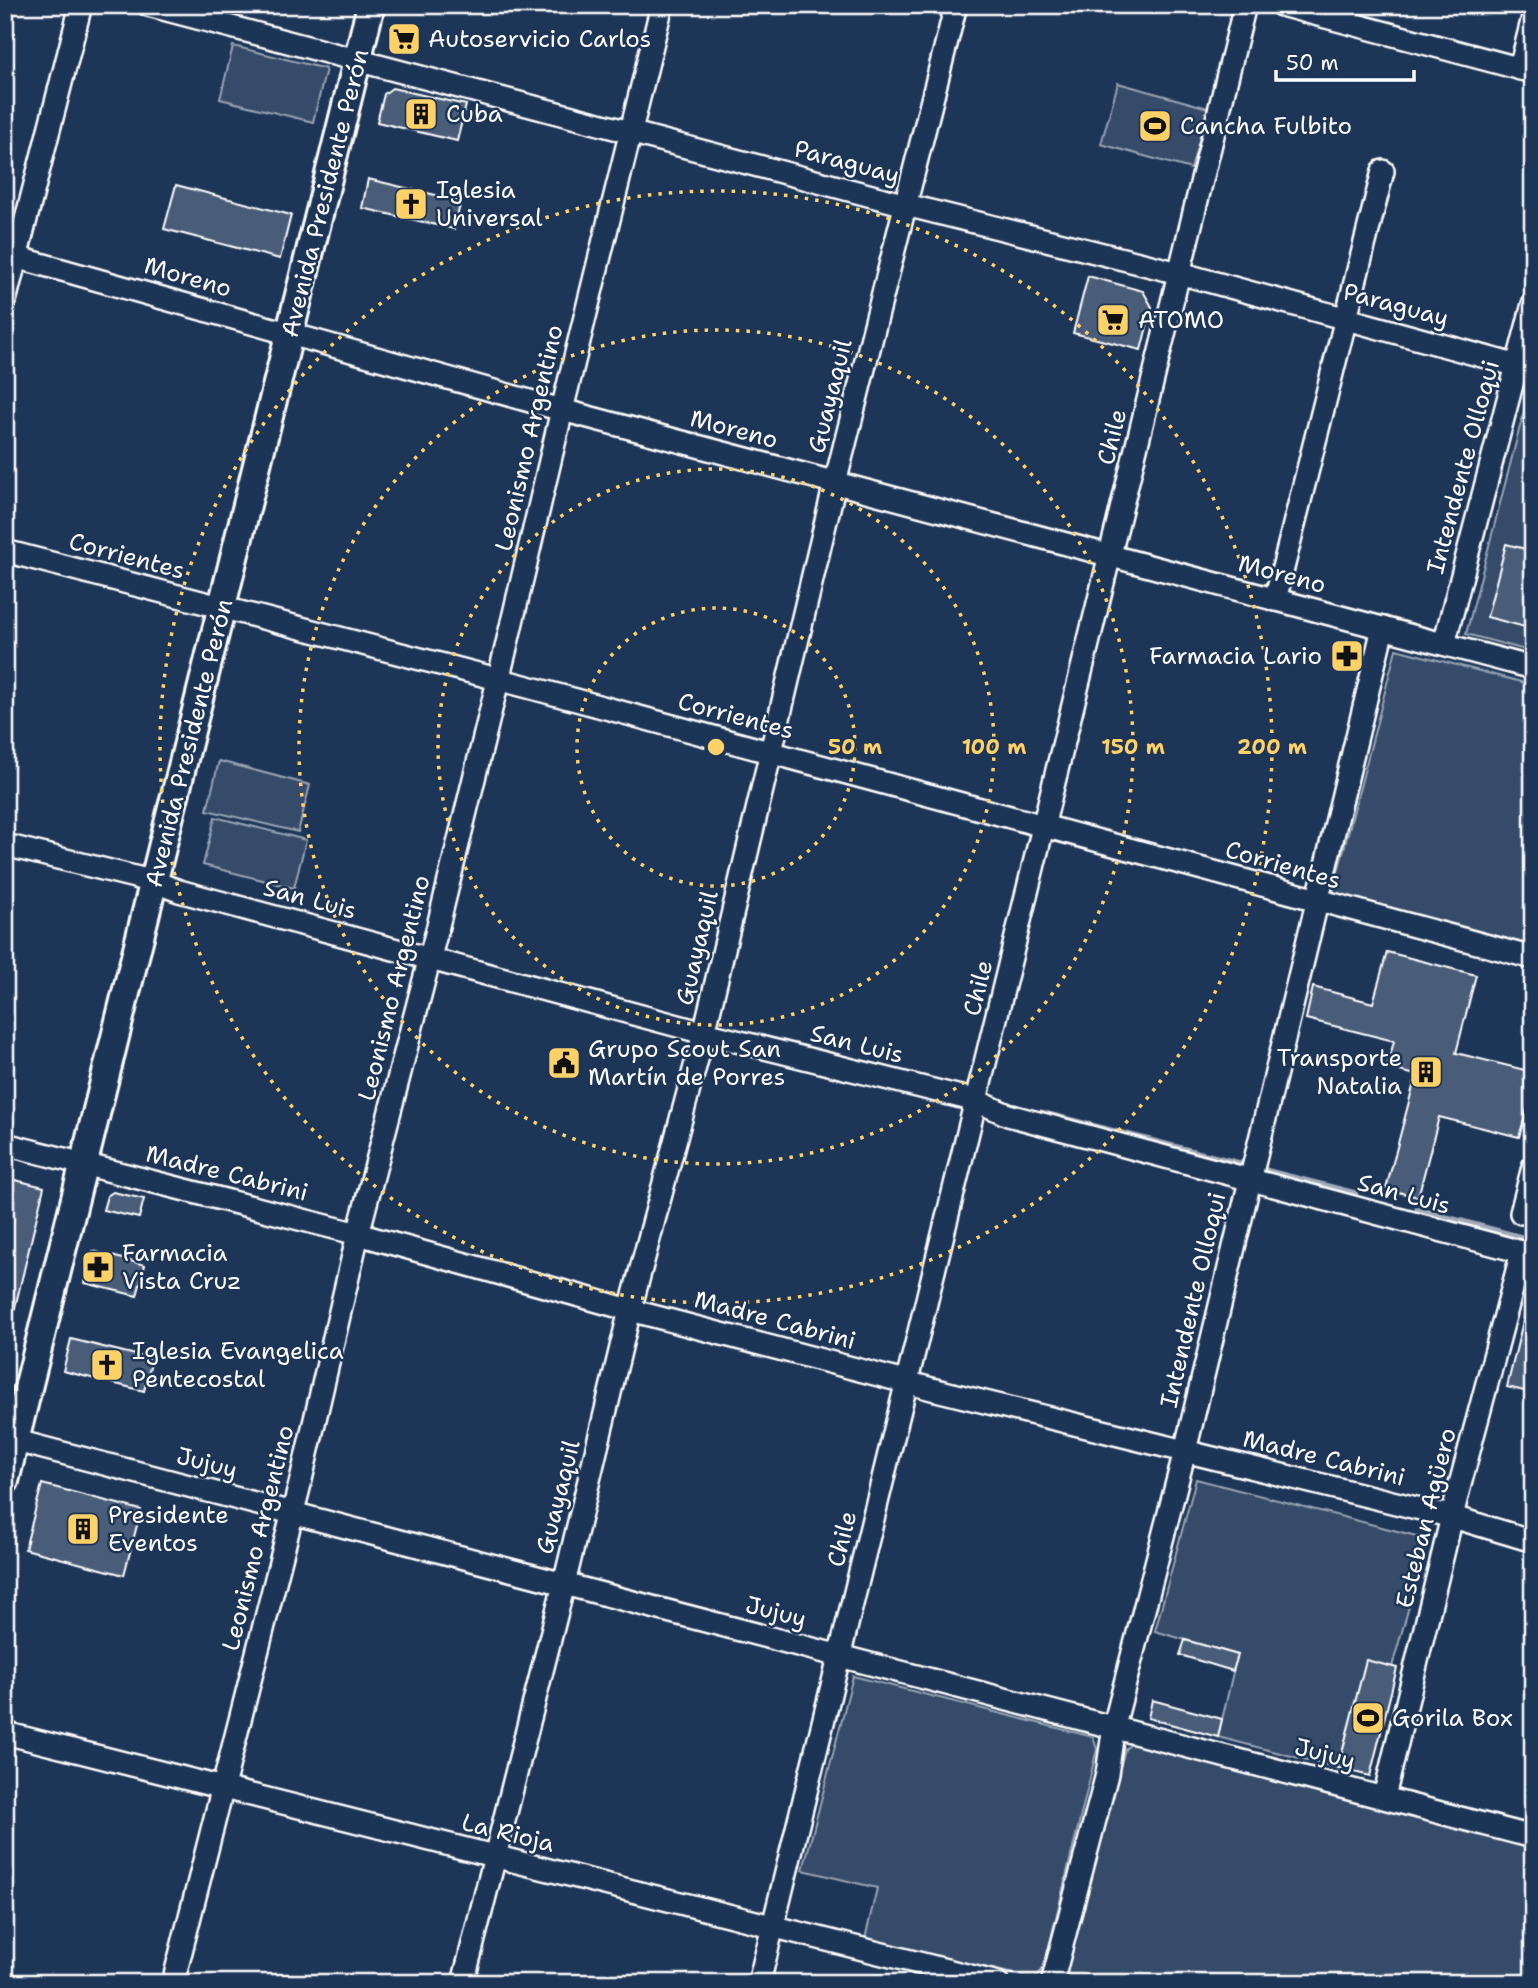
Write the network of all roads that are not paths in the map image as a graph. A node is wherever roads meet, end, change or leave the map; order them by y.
1 (81, 5) edge
2 (148, 5) edge
3 (371, 5) edge
4 (663, 5) edge
5 (956, 5) edge
6 (1245, 5) edge
7 (1281, 5) edge
8 (1533, 18) edge
9 (357, 60) junction
10 (1526, 70) edge
11 (630, 133) junction
12 (1383, 171) dead end
13 (905, 205) junction
14 (11, 255) edge
15 (1179, 273) junction
16 (5, 301) edge
17 (1533, 304) edge
18 (1346, 319) junction
19 (290, 333) junction
20 (1525, 368) edge
21 (562, 410) junction
22 (835, 483) junction
23 (5, 551) edge
24 (1110, 556) junction
25 (1275, 600) junction
26 (222, 608) junction
27 (1382, 628) junction
28 (1444, 644) junction
29 (1533, 667) edge
30 (498, 680) junction
31 (770, 753) junction
32 (1044, 827) junction
33 (5, 845) edge
34 (155, 882) junction
35 (1318, 900) junction
36 (1533, 958) edge
37 (429, 959) junction
38 (704, 1032) junction
39 (977, 1101) junction
40 (5, 1144) edge
41 (84, 1164) junction
42 (1533, 1167) edge
43 (1249, 1179) junction
44 (1521, 1213) dead end
45 (358, 1234) junction
46 (1527, 1254) edge
47 (630, 1310) junction
48 (907, 1382) junction
49 (10, 1439) edge
50 (1185, 1451) junction
51 (5, 1480) edge
52 (292, 1512) junction
53 (1453, 1517) junction
54 (1533, 1541) edge
55 (564, 1584) junction
56 (841, 1657) junction
57 (1114, 1726) junction
58 (5, 1733) edge
59 (222, 1786) junction
60 (1384, 1797) junction
61 (1533, 1837) edge
62 (493, 1857) junction
63 (773, 1927) junction
64 (173, 1983) edge
65 (463, 1983) edge
66 (759, 1983) edge
67 (998, 1983) edge
68 (1052, 1983) edge

1 - 14 street
2 - 9 street, Paraguay
3 - 9 main road, Avenida Presidente Perón
4 - 11 street, Leonismo Argentino
5 - 13 street, Guayaquil
6 - 15 street, Chile
7 - 10 street
8 - 10 street
9 - 11 street, Paraguay
9 - 19 main road, Avenida Presidente Perón
11 - 13 street, Paraguay
11 - 21 street, Leonismo Argentino
12 - 18 street
13 - 15 street, Paraguay
13 - 22 street, Guayaquil
14 - 16 street
14 - 19 street, Moreno
15 - 18 street, Paraguay
15 - 24 street, Chile
17 - 20 street, Intendente Olloqui
18 - 20 street, Paraguay
18 - 25 street
19 - 21 street, Moreno
19 - 26 main road, Avenida Presidente Perón
20 - 28 street, Intendente Olloqui
21 - 22 street, Moreno
21 - 30 street, Leonismo Argentino
22 - 24 street, Moreno
22 - 31 street, Guayaquil
23 - 26 street, Corrientes
24 - 25 street, Moreno
24 - 32 street, Chile
25 - 27 street, Moreno
26 - 30 street, Corrientes
26 - 34 main road, Avenida Presidente Perón
27 - 28 street, Moreno
27 - 35 street, Intendente Olloqui
28 - 29 street, Moreno
30 - 31 street, Corrientes
30 - 37 street, Leonismo Argentino
31 - 32 street, Corrientes
31 - 38 street, Guayaquil
32 - 35 street, Corrientes
32 - 39 street, Chile
33 - 34 street, San Luis
34 - 37 street, San Luis
34 - 41 main road, Avenida Presidente Perón
35 - 36 street, Corrientes
35 - 43 street, Intendente Olloqui
37 - 38 street, San Luis
37 - 45 street, Leonismo Argentino
38 - 39 street, San Luis
38 - 47 street, Guayaquil
39 - 43 street, San Luis
39 - 48 street, Chile
40 - 41 street, Madre Cabrini
41 - 45 street, Madre Cabrini
41 - 49 main road, Avenida Presidente Perón
42 - 44 street
43 - 46 street, San Luis
43 - 50 street, Intendente Olloqui
45 - 47 street, Madre Cabrini
45 - 52 street, Leonismo Argentino
46 - 53 street, Esteban Agüero
47 - 48 street, Madre Cabrini
47 - 55 street, Guayaquil
48 - 50 street, Madre Cabrini
48 - 56 street, Chile
49 - 51 main road, Avenida Presidente Perón
49 - 52 street, Jujuy
50 - 53 street, Madre Cabrini
50 - 57 street, Intendente Olloqui
52 - 55 street, Jujuy
52 - 59 street, Leonismo Argentino
53 - 54 street, Madre Cabrini
53 - 60 street, Esteban Agüero
55 - 56 street, Jujuy
55 - 62 street, Guayaquil
56 - 57 street, Jujuy
56 - 63 street, Chile
57 - 60 street, Jujuy
57 - 68 street, Intendente Olloqui
58 - 59 street, La Rioja
59 - 62 street, La Rioja
59 - 64 street, Leonismo Argentino
60 - 61 street, Jujuy
62 - 63 street, La Rioja
62 - 65 street, Guayaquil
63 - 66 street, Chile
63 - 67 street, La Rioja

